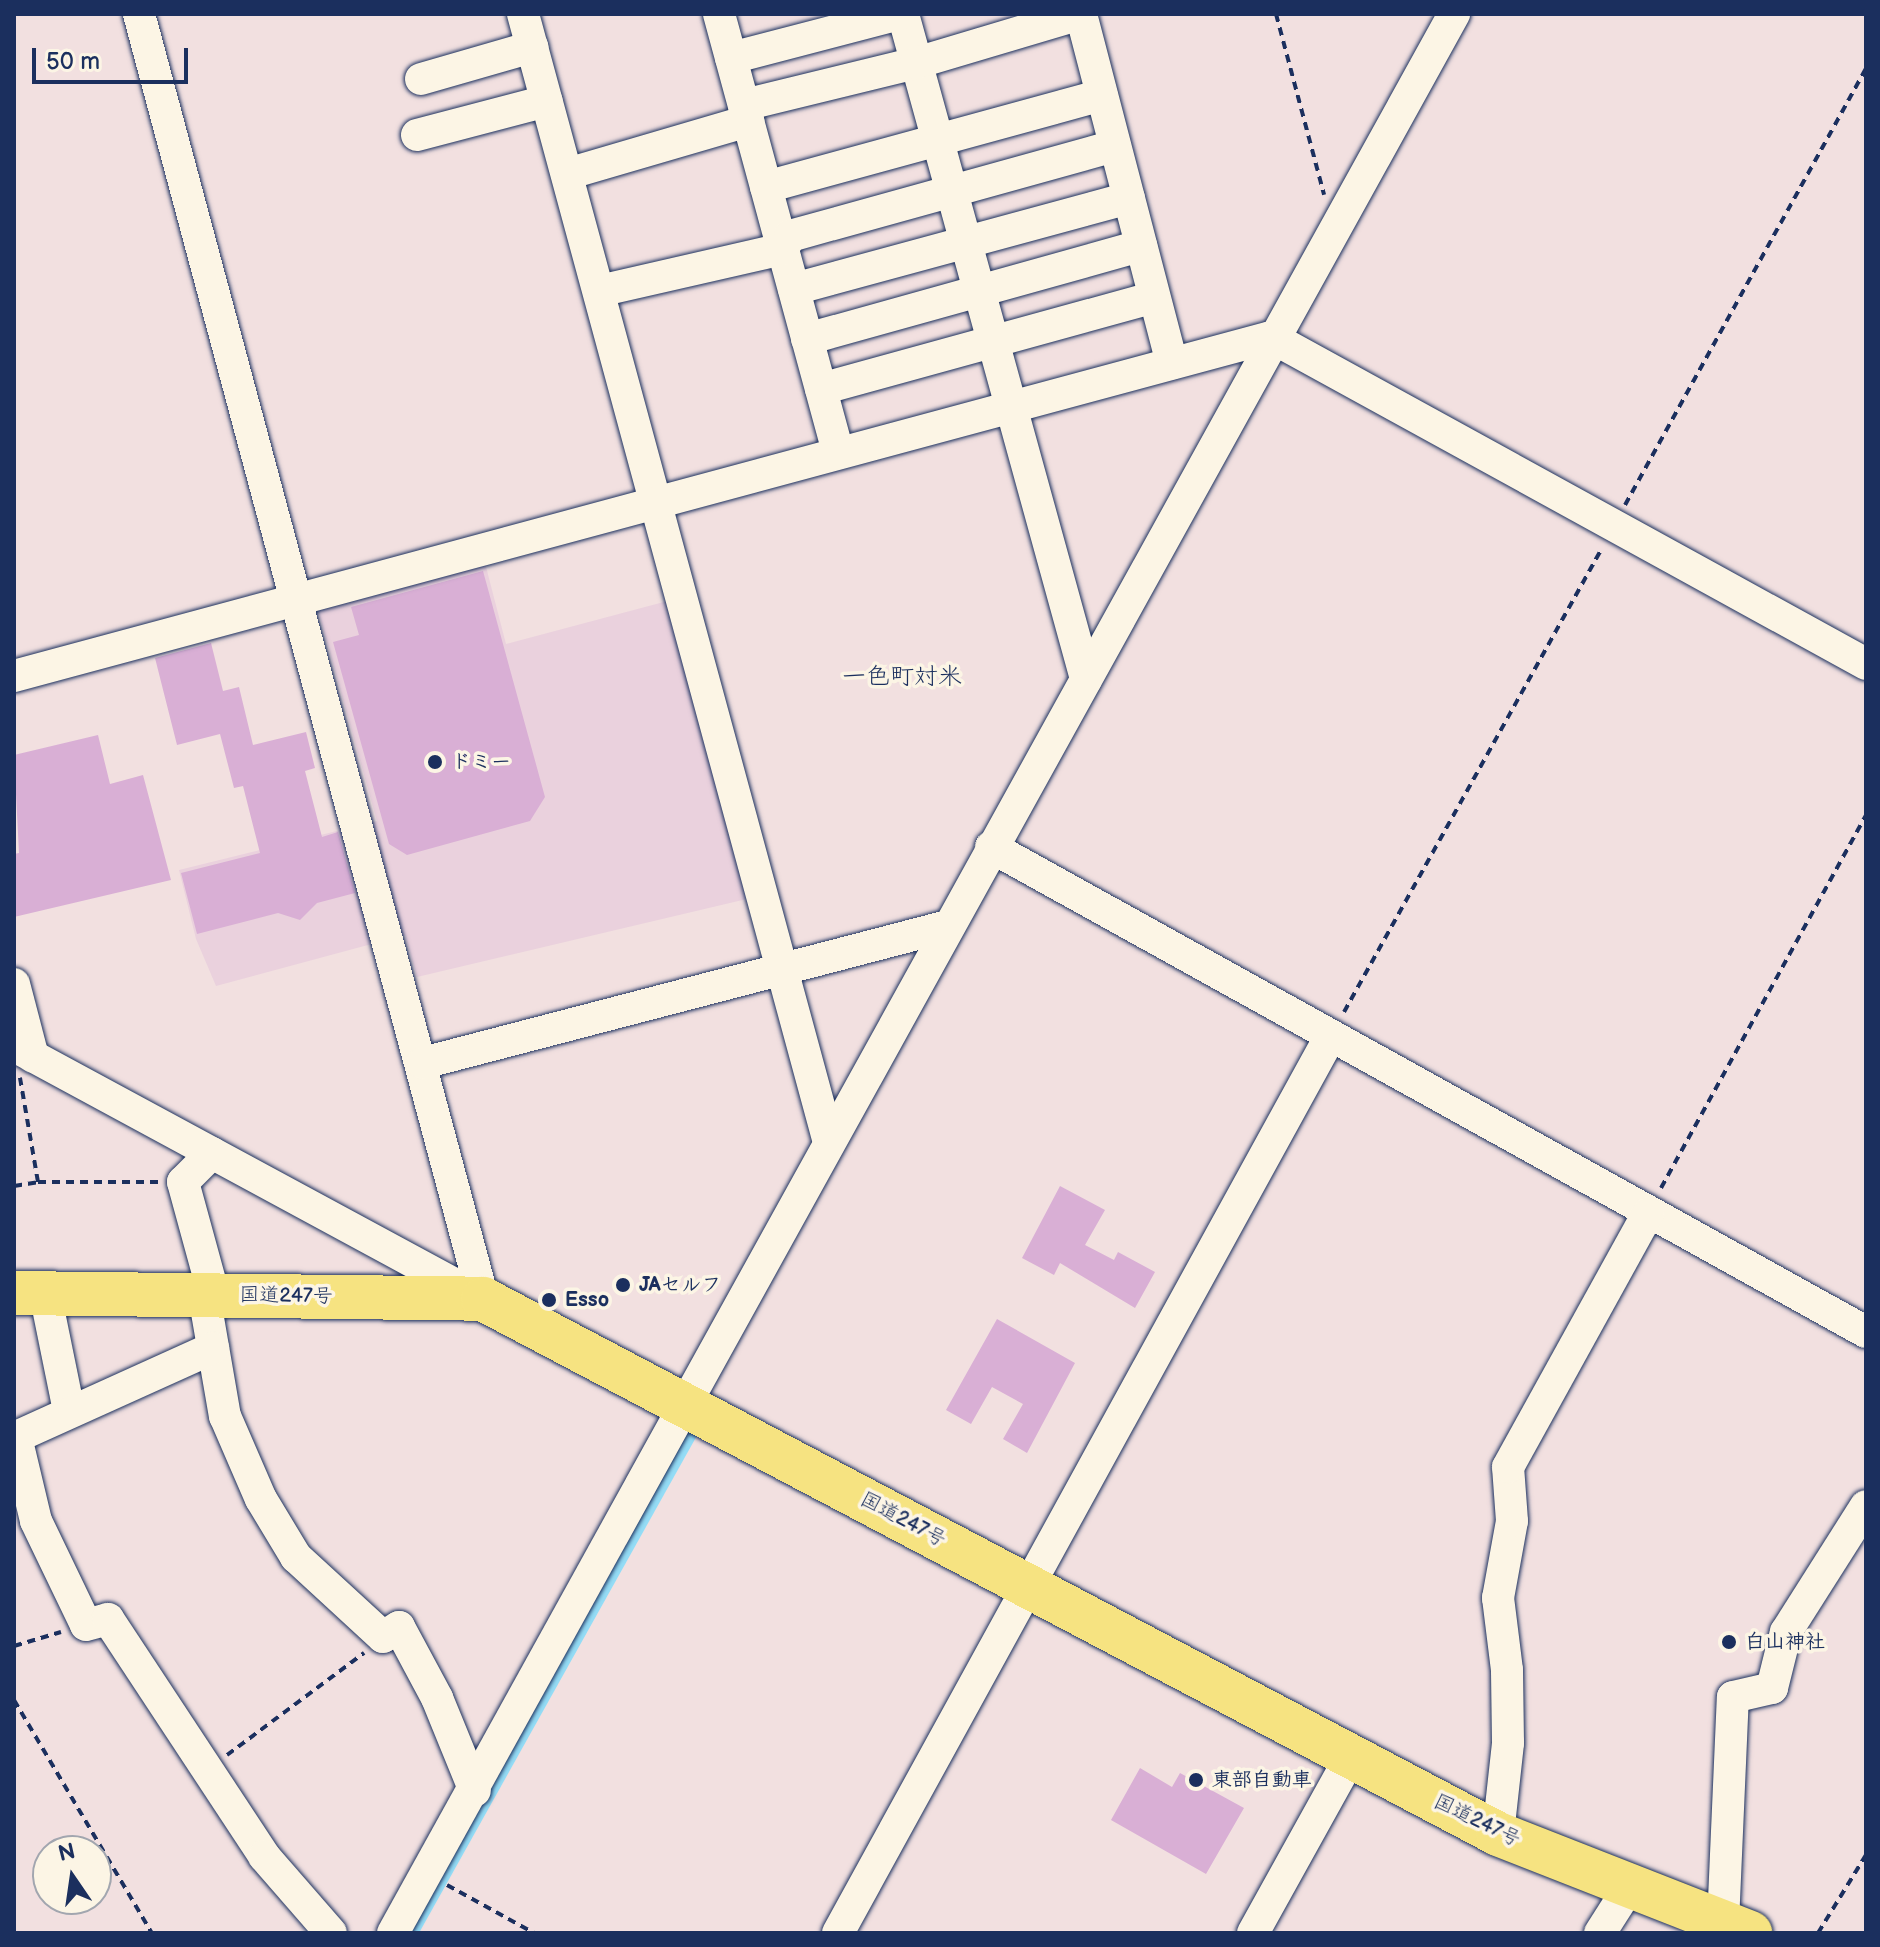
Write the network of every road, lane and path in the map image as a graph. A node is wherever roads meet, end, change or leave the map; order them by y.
1 (139, 14) edge
2 (523, 14) edge
3 (719, 14) edge
4 (901, 14) edge
5 (1080, 14) edge
6 (1276, 14) edge
7 (1454, 14) edge
8 (532, 47) junction
9 (731, 58) junction
10 (916, 63) junction
11 (1866, 69) edge
12 (421, 79) dead end
13 (1102, 95) junction
14 (547, 101) junction
15 (746, 113) junction
16 (417, 135) dead end
17 (937, 143) junction
18 (1115, 146) junction
19 (567, 174) junction
20 (766, 187) junction
21 (951, 193) junction
22 (1129, 198) junction
23 (1333, 229) junction
24 (964, 241) junction
25 (1141, 246) junction
26 (783, 249) junction
27 (794, 289) junction
28 (977, 290) junction
29 (599, 291) junction
30 (1154, 297) junction
31 (807, 339) junction
32 (992, 342) junction
33 (1283, 343) junction
34 (1172, 363) junction
35 (821, 389) junction
36 (1009, 407) junction
37 (838, 453) junction
38 (656, 504) junction
39 (1614, 527) junction
40 (296, 603) junction
41 (1866, 664) edge
42 (14, 676) edge
43 (1086, 679) junction
44 (1866, 815) edge
45 (1003, 854) junction
46 (948, 926) junction
47 (779, 969) junction
48 (14, 984) edge
49 (1331, 1035) junction
50 (24, 1052) edge
51 (423, 1063) junction
52 (828, 1139) junction
53 (212, 1153) junction
54 (38, 1182) junction
55 (183, 1182) junction
56 (14, 1186) edge
57 (1648, 1213) junction
58 (30, 1293) edge
59 (209, 1295) junction
60 (483, 1299) junction
61 (1866, 1332) edge
62 (213, 1348) junction
63 (686, 1406) junction
64 (69, 1411) junction
65 (1866, 1506) edge
66 (1027, 1585) junction
67 (86, 1625) junction
68 (383, 1637) junction
69 (14, 1646) edge
70 (14, 1700) edge
71 (1350, 1758) junction
72 (205, 1770) junction
73 (475, 1791) junction
74 (1498, 1834) junction
75 (1866, 1855) edge
76 (428, 1875) junction
77 (1628, 1889) junction
78 (1737, 1928) edge
79 (152, 1933) edge
80 (331, 1933) edge
81 (393, 1933) edge
82 (534, 1933) edge
83 (838, 1933) edge
84 (1253, 1933) edge
85 (1600, 1933) edge
86 (1818, 1933) edge

1 - 40 street
2 - 8 street
3 - 9 street
4 - 9 street
4 - 10 street
5 - 10 street
5 - 13 street
6 - 23 path
7 - 23 street
8 - 12 street
8 - 14 street
9 - 15 street
10 - 15 street
10 - 17 street
11 - 39 path
13 - 17 street
13 - 18 street
14 - 16 street
14 - 19 street
15 - 19 street
15 - 20 street
17 - 20 street
17 - 21 street
18 - 21 street
18 - 22 street
19 - 29 street
20 - 26 street
21 - 24 street
21 - 26 street
22 - 24 street
22 - 25 street
23 - 33 street
24 - 27 street
24 - 28 street
25 - 28 street
25 - 30 street
26 - 27 street
26 - 29 street
27 - 31 street
28 - 31 street
28 - 32 street
29 - 38 street
30 - 32 street
30 - 34 street
31 - 35 street
32 - 35 street
32 - 36 street
33 - 34 street
33 - 39 street
33 - 43 street
34 - 36 street
35 - 37 street
36 - 37 street
36 - 43 street
37 - 38 street
38 - 40 street
38 - 47 street
39 - 41 street
39 - 49 path
40 - 42 street
40 - 51 street
43 - 45 street
44 - 57 path
45 - 46 street
45 - 49 street
46 - 47 street
46 - 52 street
47 - 51 street
47 - 52 street
48 - 50 street
49 - 57 street
49 - 66 street
50 - 53 street
50 - 54 path
51 - 60 street
52 - 63 street
53 - 55 street
53 - 60 street
54 - 55 path
54 - 56 path
55 - 59 street
57 - 61 street
57 - 74 street
58 - 59 highway, 国道247号
58 - 64 street
59 - 60 highway, 国道247号
59 - 62 street
60 - 63 highway, 国道247号
62 - 64 street
62 - 68 street
63 - 66 highway, 国道247号
63 - 73 street
64 - 67 street
65 - 78 street
66 - 71 highway, 国道247号
66 - 83 street
67 - 69 path
67 - 72 street
68 - 72 path
68 - 73 street
70 - 79 path
71 - 74 highway, 国道247号
71 - 84 street
72 - 80 street
73 - 76 street
74 - 77 highway, 国道247号
75 - 86 path
76 - 81 street
76 - 82 path
77 - 78 highway, 国道247号
77 - 85 street

